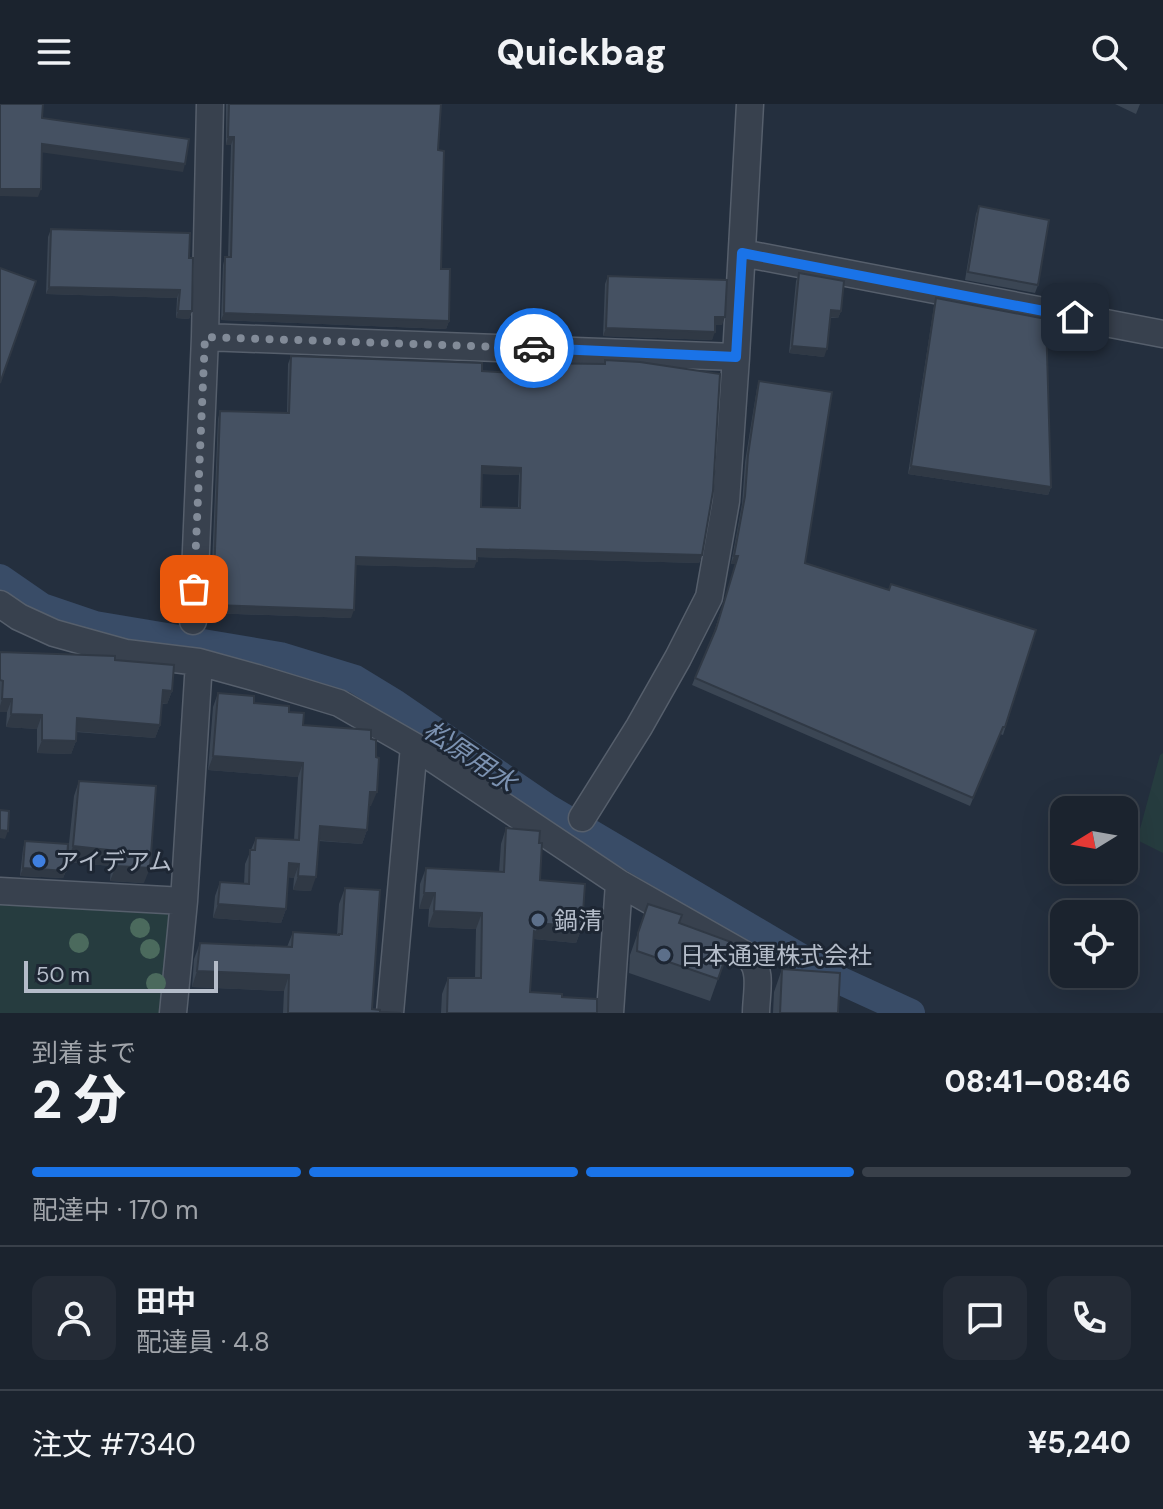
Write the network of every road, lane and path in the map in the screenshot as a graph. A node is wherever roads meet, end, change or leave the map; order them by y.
1 (210, 104) edge
2 (750, 104) edge
3 (742, 253) junction
4 (1163, 334) edge
5 (205, 337) junction
6 (736, 357) junction
7 (0, 604) edge
8 (193, 621) dead end
9 (199, 662) junction
10 (414, 746) junction
11 (571, 833) junction
12 (619, 883) junction
13 (0, 891) edge
14 (184, 901) junction
15 (173, 1013) edge
16 (390, 1013) edge
17 (610, 1013) edge
18 (756, 1013) edge

1 - 5 street
2 - 3 street
3 - 4 street
3 - 6 street
5 - 6 street
5 - 8 street
6 - 11 street
7 - 9 street
9 - 10 street
9 - 14 street
10 - 11 street
10 - 16 street
11 - 12 street
12 - 17 street
12 - 18 street
13 - 14 street
14 - 15 street

